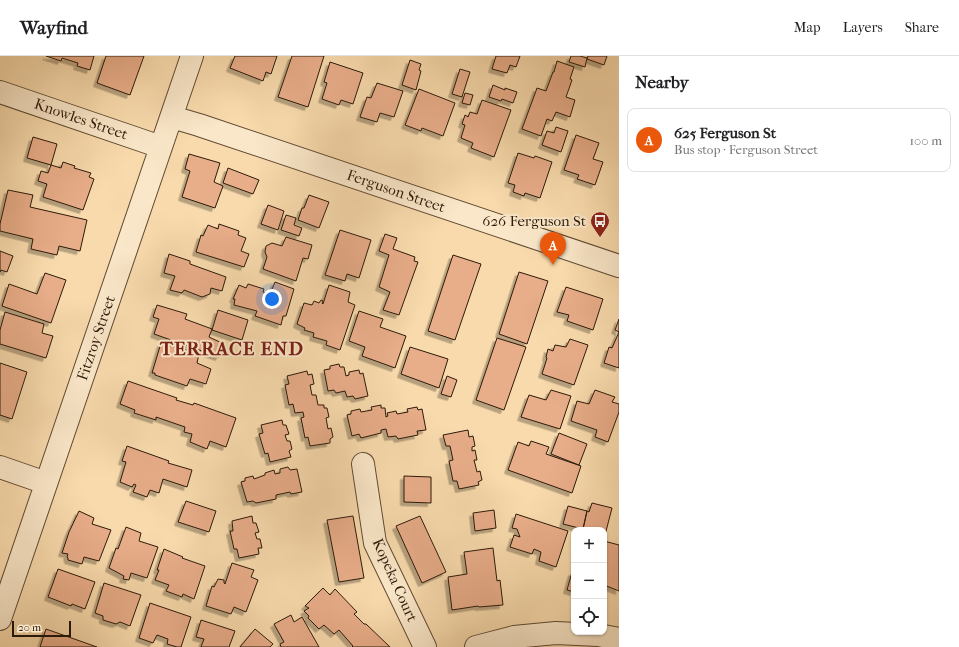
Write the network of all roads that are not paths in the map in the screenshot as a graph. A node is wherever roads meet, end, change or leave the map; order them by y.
1 (192, 56) edge
2 (0, 92) edge
3 (172, 117) junction
4 (161, 146) junction
5 (619, 266) edge
6 (363, 464) dead end
7 (0, 467) edge
8 (46, 483) junction
9 (0, 619) edge
10 (619, 639) edge
11 (425, 647) edge
12 (476, 647) edge

1 - 3 street, Fitzroy Street
2 - 4 street, Knowles Street
3 - 4 street, Fitzroy Street
3 - 5 street, Ferguson Street
4 - 8 street, Fitzroy Street
6 - 11 street, Kopeka Court
7 - 8 street
8 - 9 street, Fitzroy Street
10 - 12 street

